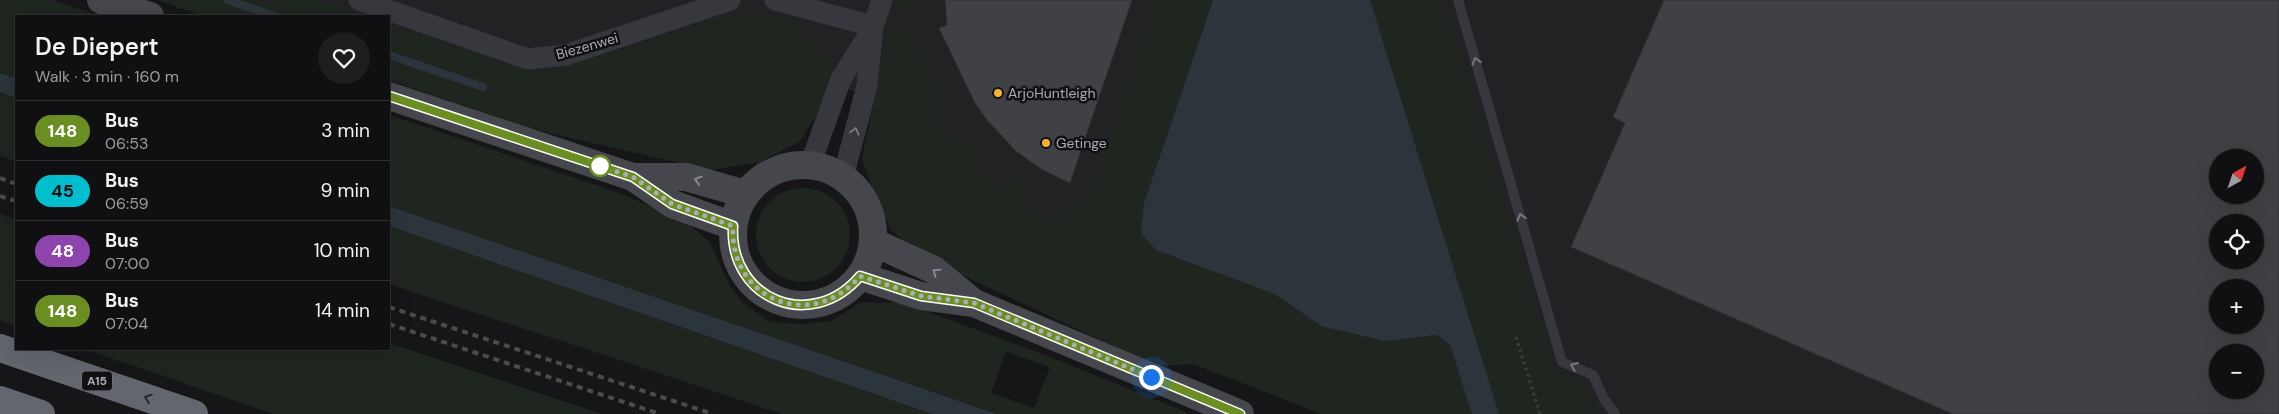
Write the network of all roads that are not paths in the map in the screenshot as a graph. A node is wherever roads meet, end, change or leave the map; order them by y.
1 (101, 0) edge
2 (359, 0) edge
3 (730, 0) edge
4 (775, 0) edge
5 (882, 0) edge
6 (1458, 0) edge
7 (147, 15) edge
8 (873, 26) junction
9 (390, 96) edge
10 (810, 165) junction
11 (633, 177) junction
12 (843, 177) junction
13 (745, 194) junction
14 (733, 226) junction
15 (873, 242) junction
16 (860, 276) junction
17 (974, 303) junction
18 (0, 348) edge
19 (0, 400) edge
20 (41, 414) edge
21 (194, 414) edge
22 (1240, 414) edge
23 (1614, 414) edge

1 - 7 main road
2 - 3 street, Biezenwei
4 - 8 street
5 - 8 street
23 -> 6 lane
8 - 10 street
12 -> 8 street
9 - 11 main road
10 - 12 main road
10 - 13 main road
13 -> 11 main road
11 - 14 main road
12 - 15 main road
13 - 14 main road
14 - 16 main road
15 - 16 main road
17 -> 15 main road
16 - 17 main road
17 - 22 main road
21 -> 18 highway, A15
19 - 20 highway

